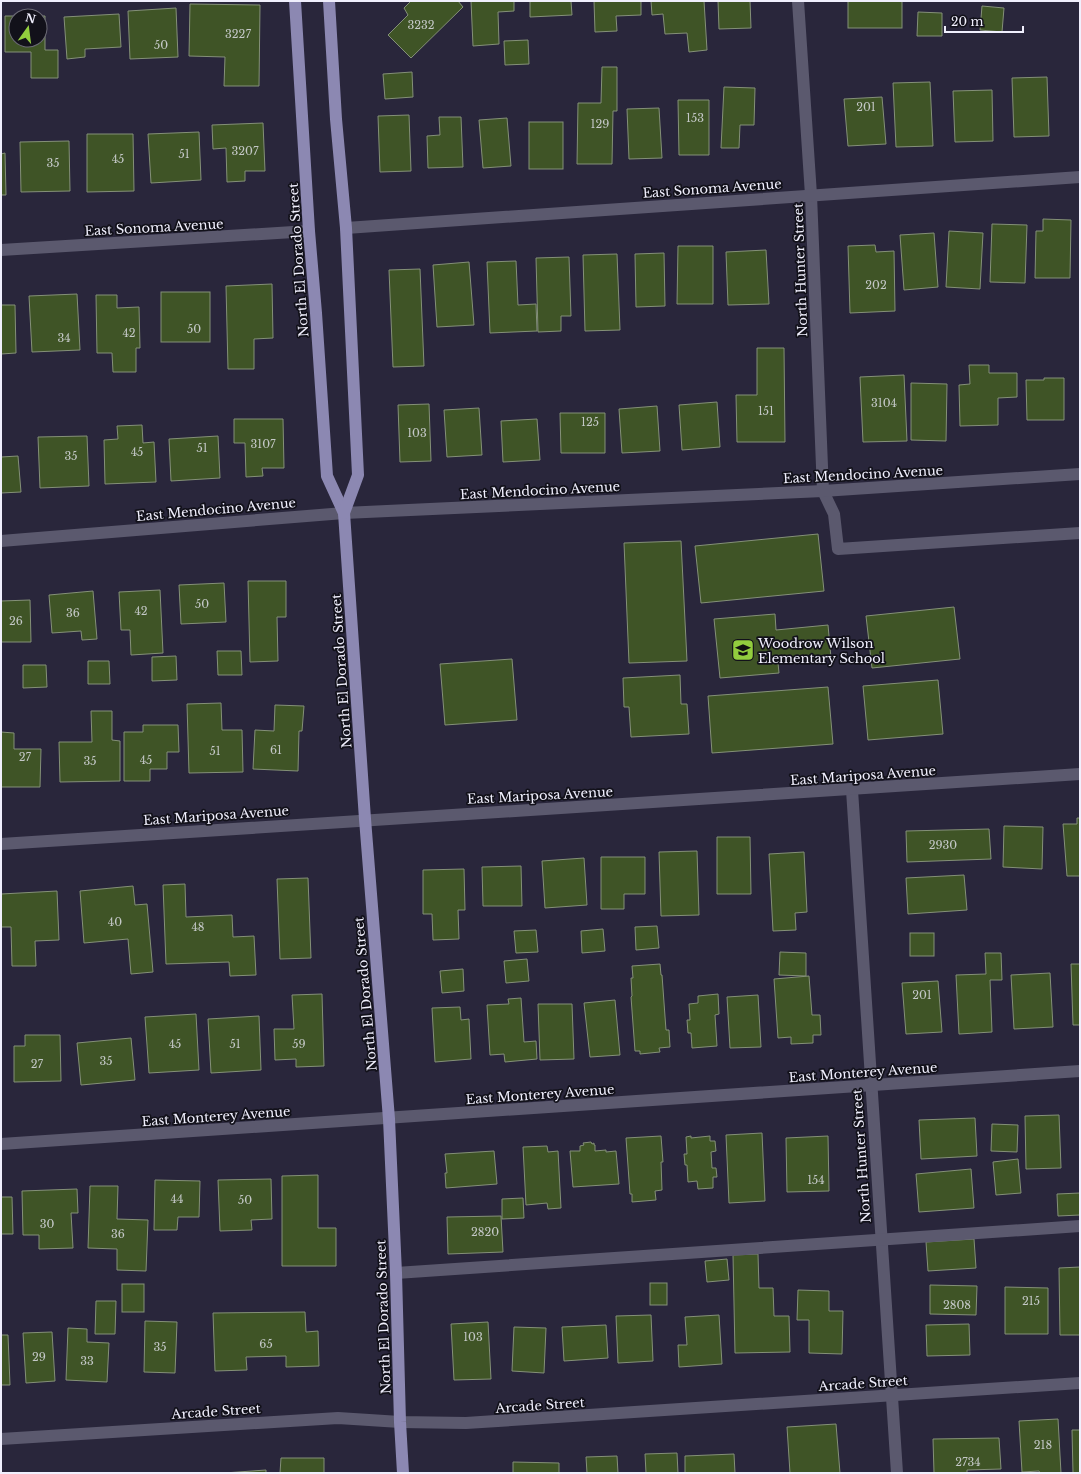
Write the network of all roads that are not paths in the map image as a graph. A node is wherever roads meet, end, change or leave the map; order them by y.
1 (295, 1) edge
2 (329, 1) edge
3 (798, 1) edge
4 (1080, 177) edge
5 (810, 195) junction
6 (346, 228) junction
7 (309, 231) junction
8 (1, 250) edge
9 (1080, 474) edge
10 (823, 491) junction
11 (344, 513) junction
12 (1080, 533) edge
13 (1, 541) edge
14 (1080, 774) edge
15 (852, 790) junction
16 (366, 819) junction
17 (1, 844) edge
18 (1080, 1071) edge
19 (870, 1085) junction
20 (389, 1119) junction
21 (1, 1144) edge
22 (1080, 1226) edge
23 (880, 1239) junction
24 (396, 1273) junction
25 (1080, 1383) edge
26 (892, 1396) junction
27 (400, 1422) junction
28 (1, 1439) edge
29 (404, 1473) edge
30 (897, 1473) edge

1 - 7 main road, North El Dorado Street
2 - 6 main road, North El Dorado Street
3 - 5 street, North Hunter Street
4 - 5 street, East Sonoma Avenue
5 - 6 street, East Sonoma Avenue
5 - 10 street, North Hunter Street
6 - 11 main road, North El Dorado Street
7 - 8 street, East Sonoma Avenue
7 - 11 main road, North El Dorado Street
9 - 10 street, East Mendocino Avenue
10 - 11 street, East Mendocino Avenue
10 - 12 street
11 - 13 street, East Mendocino Avenue
11 - 16 main road, North El Dorado Street
14 - 15 street, East Mariposa Avenue
15 - 16 street, East Mariposa Avenue
15 - 19 street, North Hunter Street
16 - 17 street, East Mariposa Avenue
16 - 20 main road, North El Dorado Street
18 - 19 street, East Monterey Avenue
19 - 20 street, East Monterey Avenue
19 - 23 street, North Hunter Street
20 - 21 street, East Monterey Avenue
20 - 24 main road, North El Dorado Street
22 - 23 street
23 - 24 street
23 - 26 street, North Hunter Street
24 - 27 main road, North El Dorado Street
25 - 26 street, Arcade Street
26 - 27 street, Arcade Street
26 - 30 street, North Hunter Street
27 - 28 street, Arcade Street
27 - 29 main road, North El Dorado Street

